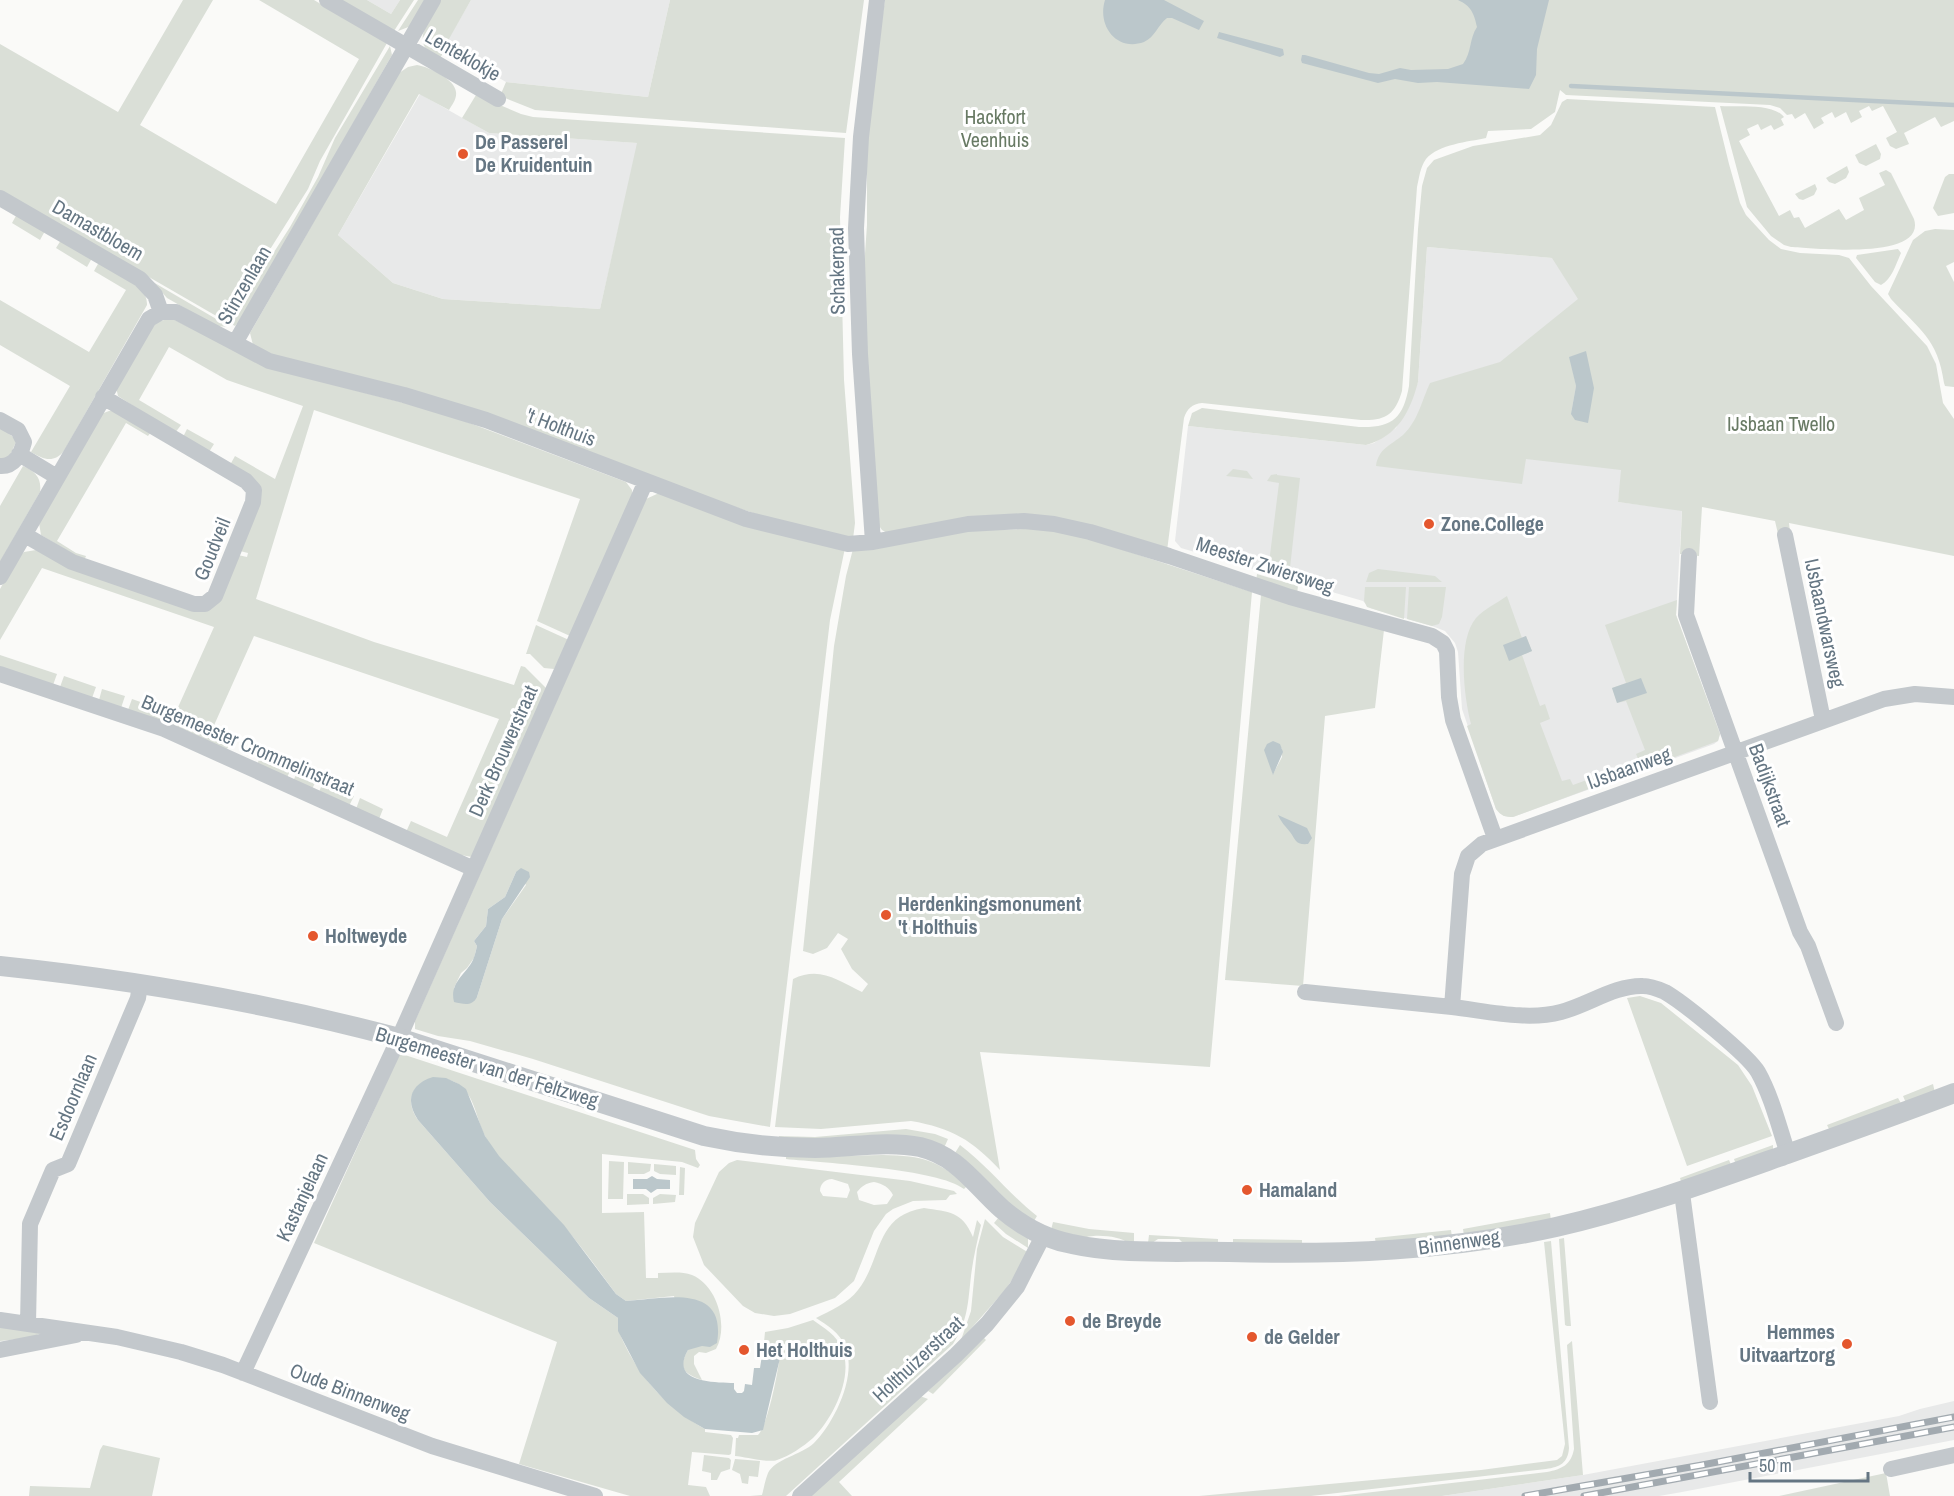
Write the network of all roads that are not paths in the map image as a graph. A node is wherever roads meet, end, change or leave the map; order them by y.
1 (327, 0) edge
2 (433, 0) edge
3 (877, 0) edge
4 (407, 46) junction
5 (498, 99) dead end
6 (0, 198) edge
7 (161, 312) junction
8 (235, 343) junction
9 (103, 398) junction
10 (0, 420) edge
11 (19, 454) junction
12 (0, 466) edge
13 (57, 477) junction
14 (646, 481) junction
15 (25, 535) junction
16 (1785, 535) dead end
17 (873, 542) junction
18 (1689, 556) dead end
19 (0, 577) edge
20 (0, 674) edge
21 (1954, 697) edge
22 (1823, 720) junction
23 (1736, 753) junction
24 (1495, 838) junction
25 (474, 869) junction
26 (0, 966) edge
27 (140, 984) junction
28 (1305, 992) dead end
29 (1452, 1007) junction
30 (1836, 1023) dead end
31 (399, 1038) junction
32 (1954, 1093) edge
33 (1788, 1154) junction
34 (966, 1171) joint
35 (1682, 1192) junction
36 (1043, 1236) junction
37 (0, 1320) edge
38 (28, 1324) junction
39 (89, 1332) junction
40 (0, 1350) edge
41 (243, 1373) junction
42 (1710, 1401) dead end
43 (1954, 1455) edge
44 (1891, 1469) dead end
45 (595, 1496) edge
46 (800, 1496) edge

1 - 4 street, Lenteklokje
2 - 4 street, Stinzenlaan
3 - 17 street, Schakerpad
4 - 5 street, Lenteklokje
4 - 8 street, Stinzenlaan
6 - 7 street, Damastbloem
7 - 8 street, Stinzenlaan
7 - 9 street
8 - 14 street, 't Holthuis
9 - 13 street
9 - 15 street, Goudveil
10 - 11 street
11 - 12 street
11 - 13 street
13 - 15 street
14 - 17 street, 't Holthuis
14 - 25 street, Derk Brouwerstraat
15 - 19 street
16 - 22 street, IJsbaandwarsweg
17 - 24 street, Meester Zwiersweg
18 - 23 street, Badijkstraat
20 - 25 street, Burgemeester Crommelinstraat
21 - 22 street, IJsbaanweg
22 - 23 street, IJsbaanweg
23 - 24 street, IJsbaanweg
23 - 30 street, Badijkstraat
24 - 29 street, IJsbaanweg
25 - 31 street, Derk Brouwerstraat
26 - 27 street, Burgemeester van der Feltzweg
27 - 31 street, Burgemeester van der Feltzweg
27 - 38 street, Esdoornlaan
28 - 29 street
29 - 33 street
31 - 34 street, Burgemeester van der Feltzweg
31 - 41 street, Kastanjelaan
32 - 33 street, Binnenweg
33 - 35 street, Binnenweg
34 - 36 street, Binnenweg
35 - 36 street, Binnenweg
35 - 42 street
36 - 46 street, Holthuizerstraat
37 - 38 street, Oude Binnenweg
38 - 39 street, Oude Binnenweg
39 - 40 street, Oude Binnenweg
39 - 41 street, Oude Binnenweg
41 - 45 street, Oude Binnenweg
43 - 44 street

